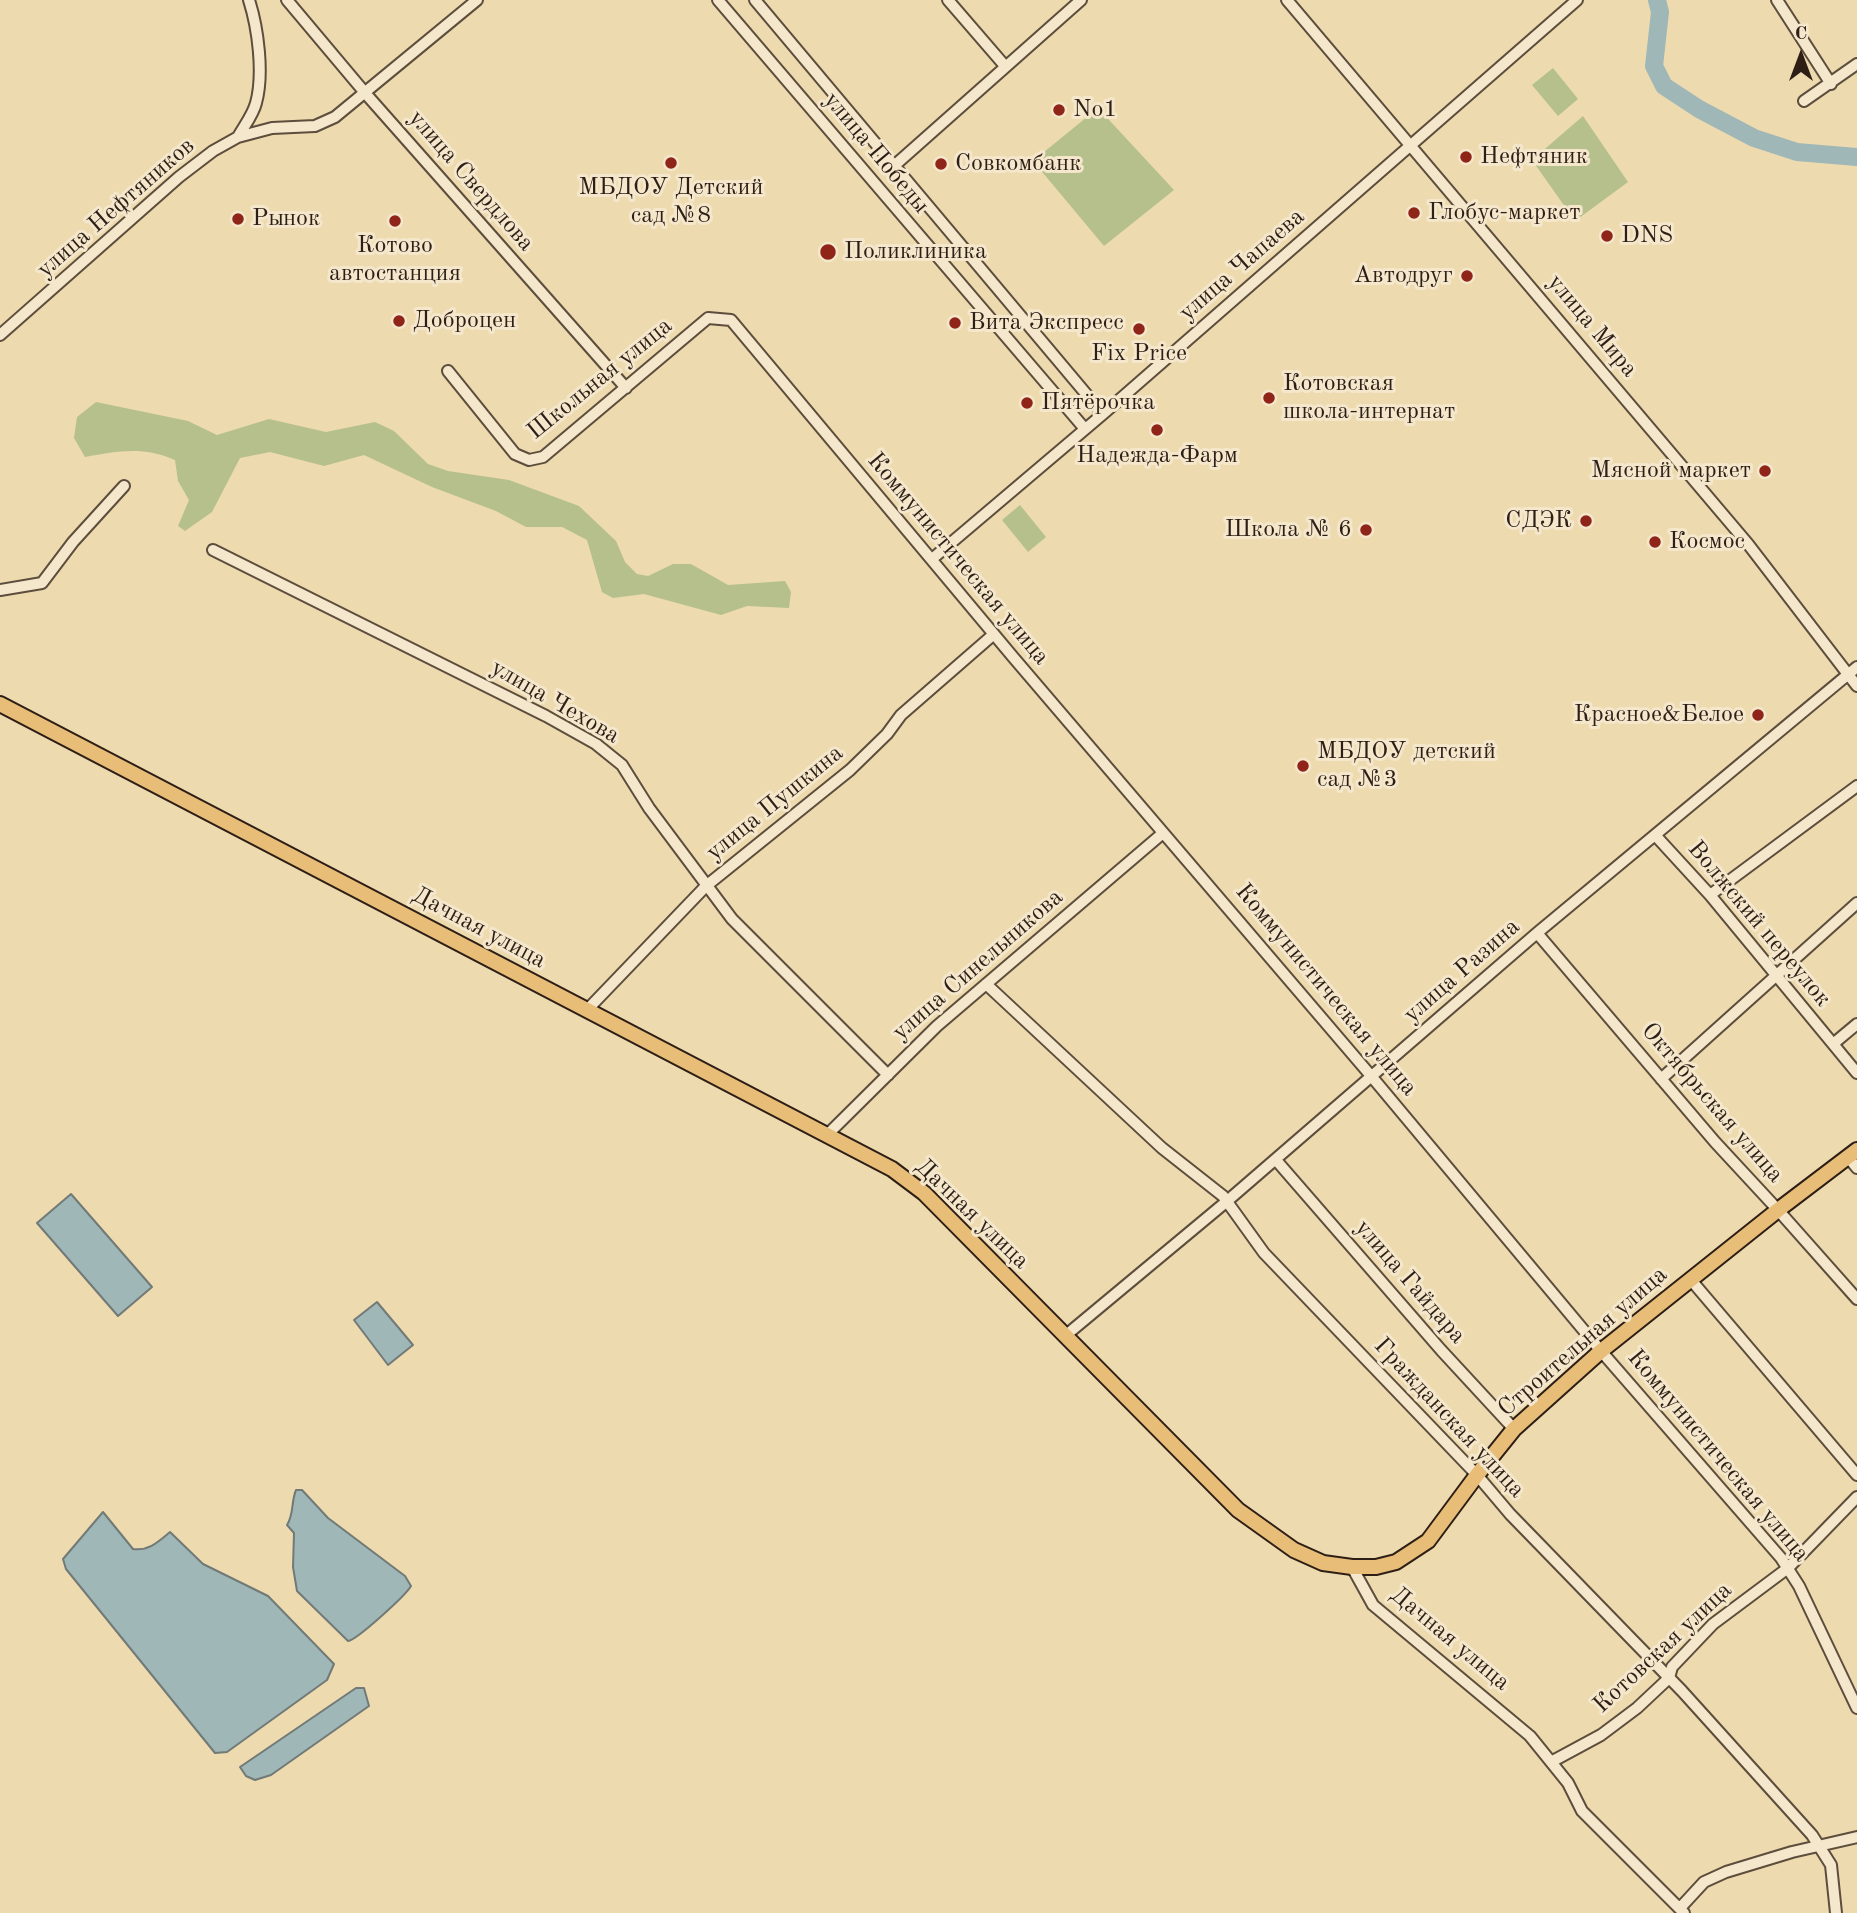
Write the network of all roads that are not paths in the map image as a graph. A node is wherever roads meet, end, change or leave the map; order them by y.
1 (248, 0) edge
2 (288, 0) edge
3 (477, 0) edge
4 (718, 0) edge
5 (755, 0) edge
6 (948, 0) edge
7 (1082, 0) edge
8 (1287, 0) edge
9 (1577, 0) edge
10 (1777, 0) edge
11 (464, 4) edge
12 (1857, 64) edge
13 (1005, 66) junction
14 (1831, 84) junction
15 (366, 94) junction
16 (1804, 101) dead end
17 (238, 137) junction
18 (1412, 145) junction
19 (895, 165) junction
20 (731, 320) joint
21 (0, 335) edge
22 (448, 370) dead end
23 (626, 388) junction
24 (1103, 414) junction
25 (1085, 429) junction
26 (124, 486) dead end
27 (213, 550) dead end
28 (932, 559) junction
29 (0, 590) edge
30 (994, 634) junction
31 (1852, 670) edge
32 (1857, 686) edge
33 (0, 704) edge
34 (1857, 786) edge
35 (1163, 833) junction
36 (1655, 835) junction
37 (706, 886) junction
38 (1710, 895) junction
39 (1857, 903) edge
40 (1537, 933) junction
41 (1776, 977) junction
42 (986, 984) junction
43 (587, 1010) junction
44 (1857, 1024) edge
45 (1833, 1044) junction
46 (1857, 1073) edge
47 (888, 1074) junction
48 (1372, 1077) junction
49 (1661, 1079) junction
50 (827, 1135) junction
51 (1854, 1158) edge
52 (1276, 1160) junction
53 (1226, 1202) junction
54 (1778, 1210) junction
55 (1690, 1280) junction
56 (1857, 1299) edge
57 (1065, 1336) junction
58 (1601, 1351) junction
59 (1514, 1429) junction
60 (1477, 1475) junction
61 (1857, 1475) edge
62 (1857, 1497) edge
63 (1352, 1567) junction
64 (1788, 1568) junction
65 (1669, 1678) junction
66 (1857, 1708) edge
67 (1551, 1762) junction
68 (1857, 1837) edge
69 (1820, 1847) junction
70 (1682, 1911) edge
71 (1836, 1913) edge

1 - 17 street
2 - 15 street, улица Свердлова
3 - 11 street, улица Нефтяников
4 - 25 street, улица Победы
5 - 19 street, улица Победы
6 - 13 street
7 - 13 street
8 - 18 street, улица Мира
9 - 18 street, улица Чапаева
10 - 14 street
11 - 15 street, улица Нефтяников
12 - 14 street
13 - 19 street
14 - 16 street
15 - 17 street, улица Нефтяников
15 - 23 street, улица Свердлова
17 - 21 street, улица Нефтяников
18 - 24 street, улица Чапаева
18 - 31 street, улица Мира
19 - 24 street, улица Победы
20 - 23 street, Школьная улица
20 - 28 street, Коммунистическая улица
22 - 23 street, Школьная улица
24 - 25 street, улица Чапаева
25 - 28 street, улица Чапаева
26 - 29 street
27 - 37 street, улица Чехова
28 - 30 street, Коммунистическая улица
30 - 35 street, Коммунистическая улица
30 - 37 street, улица Пушкина
31 - 32 street, улица Мира
31 - 36 street, улица Разина
33 - 43 main road, Дачная улица
34 - 38 street
35 - 42 street, улица Синельникова
35 - 48 street, Коммунистическая улица
36 - 38 street, Волжский переулок
36 - 40 street, улица Разина
37 - 43 street, улица Пушкина
37 - 47 street, улица Чехова
38 - 41 street, Волжский переулок
39 - 41 street
40 - 48 street, улица Разина
40 - 49 street, Октябрьская улица
41 - 45 street, Волжский переулок
41 - 49 street
42 - 47 street, улица Синельникова
42 - 53 street, Гражданская улица
43 - 50 main road, Дачная улица
44 - 45 street
45 - 46 street, Волжский переулок
47 - 50 street, улица Синельникова
48 - 52 street, улица Разина
48 - 58 street, Коммунистическая улица
49 - 54 street, Октябрьская улица
50 - 57 main road, Дачная улица
51 - 54 main road, Строительная улица
52 - 53 street, улица Разина
52 - 59 street, улица Гайдара
53 - 57 street, улица Разина
53 - 60 street, Гражданская улица
54 - 55 main road, Строительная улица
54 - 56 street, Октябрьская улица
55 - 58 main road, Строительная улица
55 - 61 street
57 - 63 main road, Дачная улица
58 - 59 main road, Строительная улица
58 - 64 street, Коммунистическая улица
59 - 60 main road, Строительная улица
60 - 63 main road, Строительная улица
60 - 65 street, Гражданская улица
62 - 64 street, Котовская улица
63 - 67 street, Дачная улица
64 - 65 street, Котовская улица
64 - 66 street, Коммунистическая улица
65 - 67 street, Котовская улица
65 - 69 street, Гражданская улица
67 - 70 street, Дачная улица
68 - 69 street
69 - 70 street
69 - 71 street, Гражданская улица

